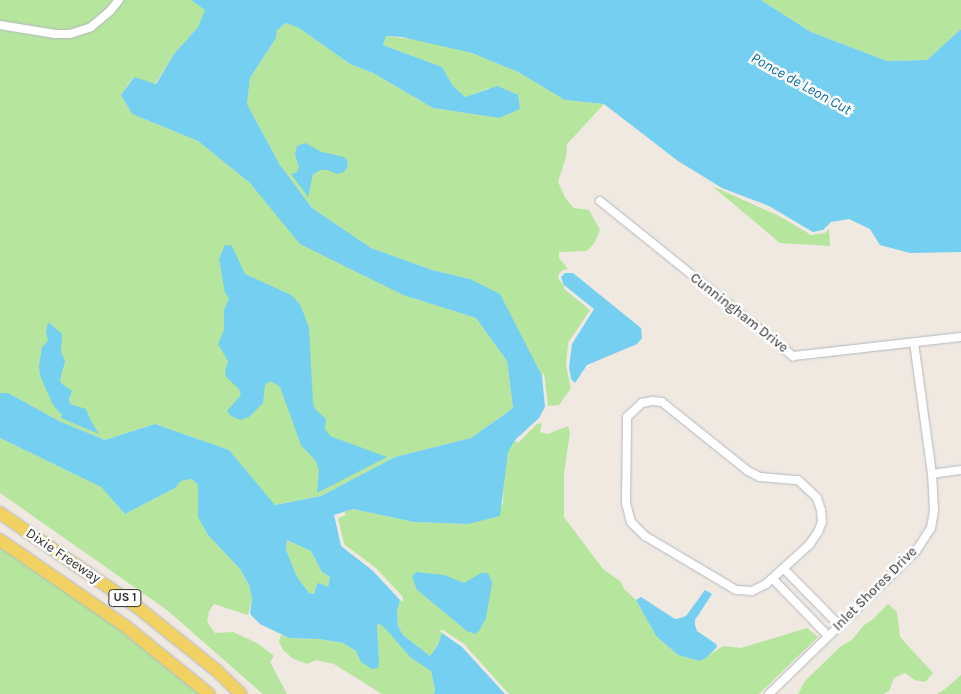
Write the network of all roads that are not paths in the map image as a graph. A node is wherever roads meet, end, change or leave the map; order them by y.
1 (119, 0) edge
2 (0, 25) edge
3 (600, 201) dead end
4 (961, 337) edge
5 (914, 343) junction
6 (961, 470) edge
7 (932, 474) junction
8 (0, 513) edge
9 (0, 540) edge
10 (784, 569) junction
11 (773, 579) junction
12 (839, 626) junction
13 (828, 636) junction
14 (209, 694) edge
15 (242, 694) edge
16 (768, 694) edge

1 - 2 street
3 - 5 street, Cunningham Drive
4 - 5 street, Cunningham Drive
5 - 7 street, Inlet Shores Drive
6 - 7 street
7 - 12 street, Inlet Shores Drive
8 - 15 main road, Dixie Freeway / US 1
9 - 14 main road, Dixie Freeway / US 1
10 - 11 street
10 - 11 street
10 - 12 street
11 - 13 street
12 - 13 street, Inlet Shores Drive
13 - 16 street, Inlet Shores Drive

